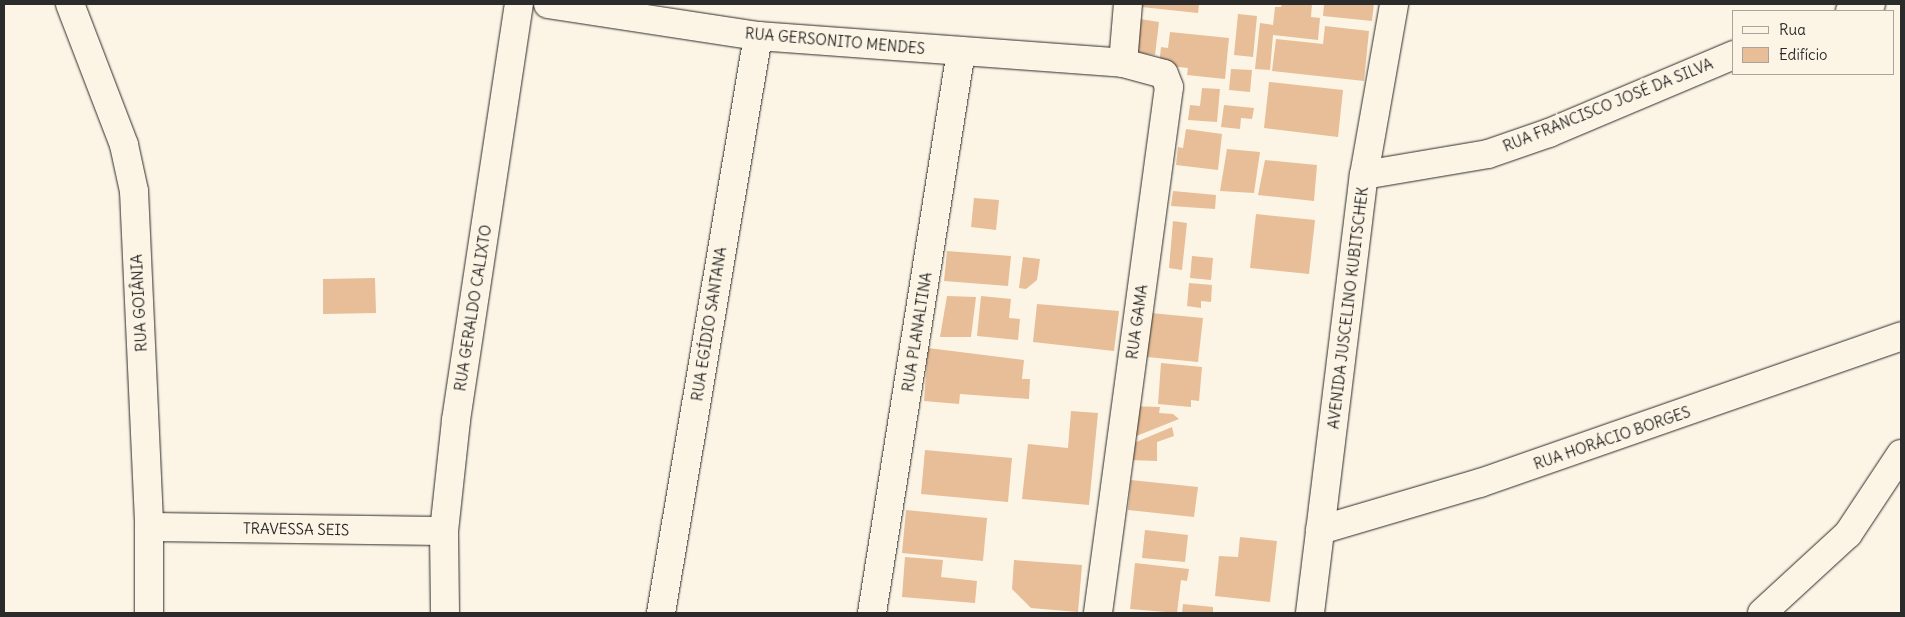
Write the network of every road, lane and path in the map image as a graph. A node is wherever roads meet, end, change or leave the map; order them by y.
1 (70, 4) edge
2 (519, 4) edge
3 (548, 4) edge
4 (1128, 4) edge
5 (1394, 4) edge
6 (1870, 4) edge
7 (1853, 10) edge
8 (758, 36) junction
9 (961, 52) junction
10 (1732, 56) edge
11 (1123, 63) junction
12 (1364, 175) junction
13 (1901, 336) edge
14 (1901, 454) edge
15 (149, 527) junction
16 (1320, 530) junction
17 (444, 531) junction
18 (149, 613) edge
19 (445, 613) edge
20 (661, 613) edge
21 (872, 613) edge
22 (1098, 613) edge
23 (1310, 613) edge
24 (1762, 613) edge

1 - 15 street, RUA GOIÂNIA
2 - 17 street, RUA GERALDO CALIXTO
3 - 8 street, RUA GERSONITO MENDES
4 - 11 street
5 - 12 street, AVENIDA JUSCELINO KUBITSCHEK
6 - 7 street
8 - 9 street, RUA GERSONITO MENDES
8 - 20 street, RUA EGÍDIO SANTANA
9 - 11 street, RUA GERSONITO MENDES
9 - 21 street, RUA PLANALTINA
10 - 12 street, RUA FRANCISCO JOSÉ DA SILVA
11 - 22 street, RUA GAMA
12 - 16 street, AVENIDA JUSCELINO KUBITSCHEK
13 - 16 street, RUA HORÁCIO BORGES
14 - 24 street
15 - 17 street, TRAVESSA SEIS
15 - 18 street, RUA GOIÂNIA
16 - 23 street, AVENIDA JUSCELINO KUBITSCHEK
17 - 19 street, RUA GERALDO CALIXTO

